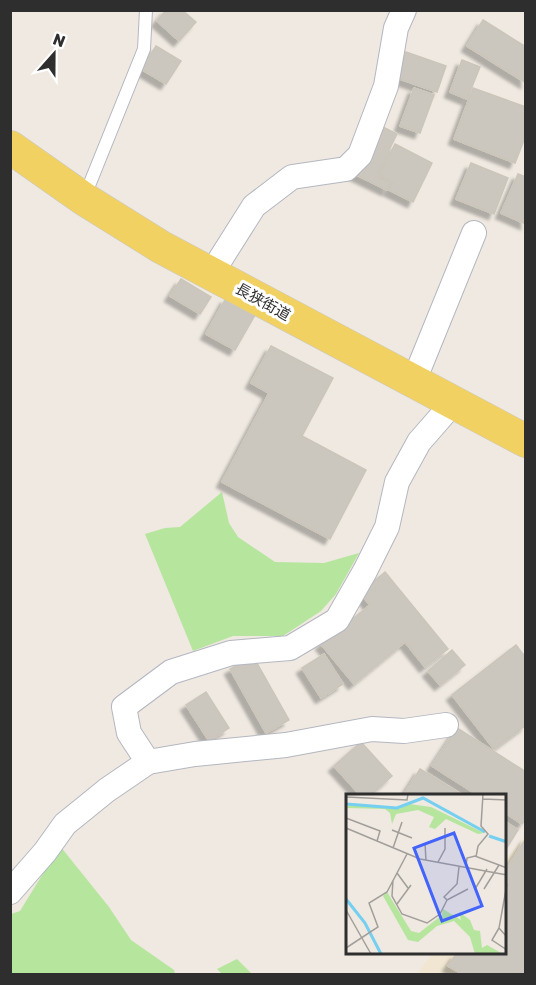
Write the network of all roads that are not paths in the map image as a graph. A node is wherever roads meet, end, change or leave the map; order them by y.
1 (146, 10) edge
2 (404, 10) edge
3 (10, 147) edge
4 (84, 200) junction
5 (474, 233) dead end
6 (211, 274) junction
7 (413, 383) junction
8 (453, 403) junction
9 (525, 441) edge
10 (446, 725) dead end
11 (148, 762) junction
12 (10, 892) edge

1 - 4 lane
2 - 6 street
3 - 4 main road, 長狭街道
4 - 6 main road, 長狭街道
5 - 7 street
6 - 7 main road, 長狭街道
7 - 8 main road, 長狭街道
8 - 9 main road, 長狭街道
8 - 11 street
10 - 11 street
11 - 12 street

